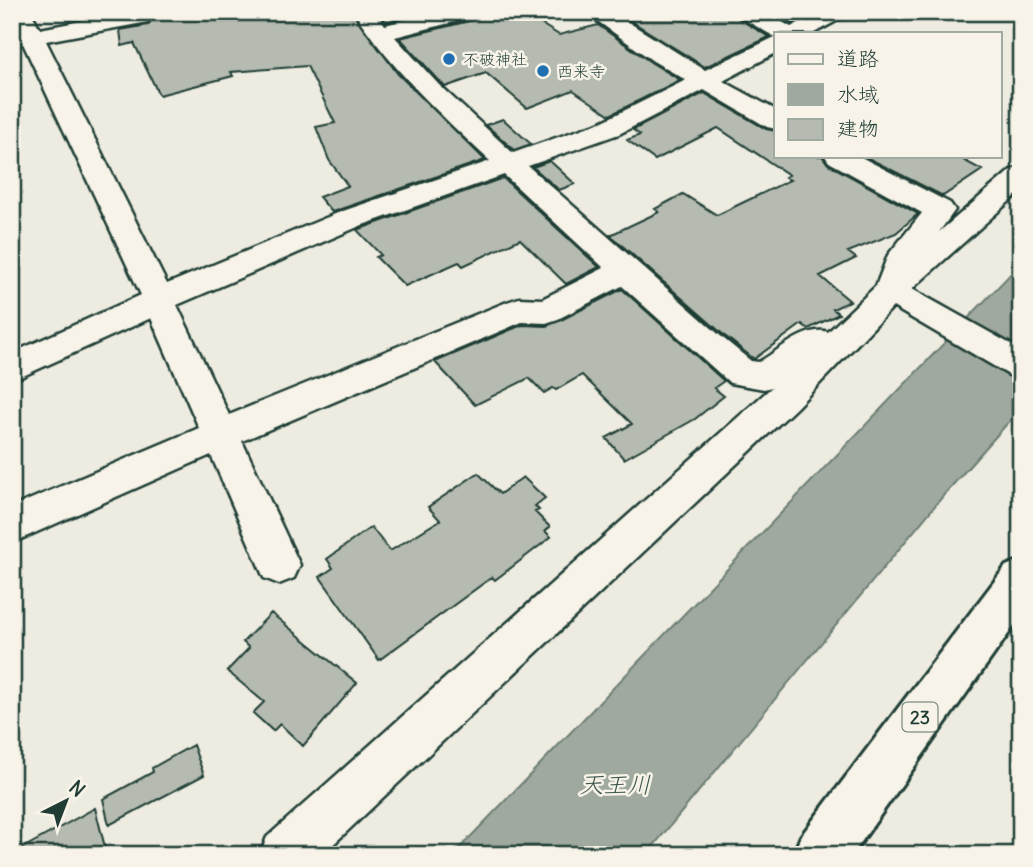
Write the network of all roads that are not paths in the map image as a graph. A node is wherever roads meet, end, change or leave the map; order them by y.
1 (139, 12) edge
2 (365, 12) edge
3 (466, 12) edge
4 (596, 12) edge
5 (748, 12) edge
6 (836, 12) edge
7 (26, 25) edge
8 (783, 32) edge
9 (799, 32) edge
10 (379, 34) junction
11 (774, 45) edge
12 (704, 81) junction
13 (774, 120) edge
14 (843, 158) edge
15 (510, 165) junction
16 (1021, 176) edge
17 (623, 272) junction
18 (890, 291) junction
19 (159, 300) junction
20 (858, 323) junction
21 (1021, 366) edge
22 (12, 368) edge
23 (219, 435) junction
24 (12, 526) edge
25 (279, 565) dead end
26 (1021, 580) edge
27 (285, 855) edge
28 (820, 855) edge

1 - 7 street
2 - 10 street
3 - 10 street
4 - 12 street
5 - 8 street
6 - 9 street
7 - 19 street
10 - 15 street
11 - 12 street
12 - 13 street
12 - 15 street
14 - 18 street
15 - 17 street
15 - 19 street
16 - 18 street
17 - 20 street
17 - 23 street
18 - 20 street
18 - 21 street
19 - 22 street
19 - 23 street
20 - 27 street
23 - 24 street
23 - 25 street
26 - 28 main road, 23

